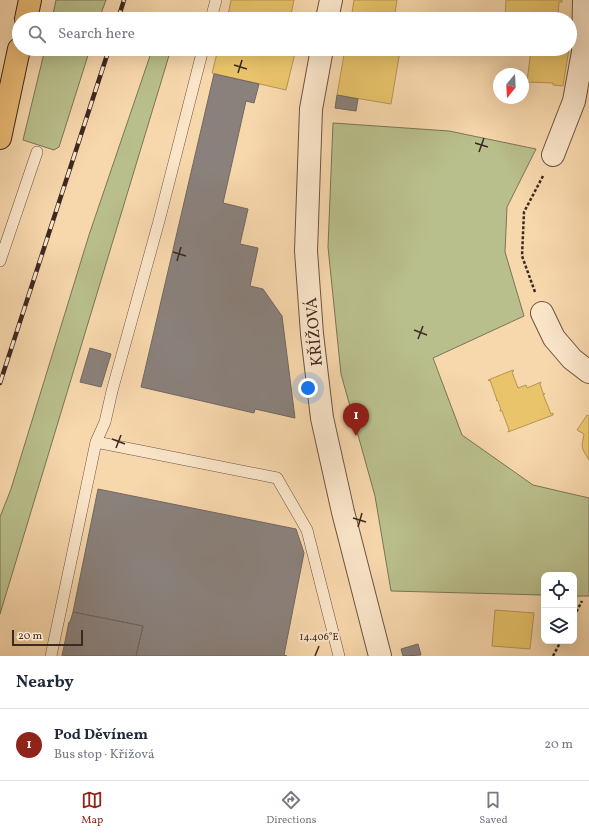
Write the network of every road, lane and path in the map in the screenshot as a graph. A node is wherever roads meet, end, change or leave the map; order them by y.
1 (30, 0) edge
2 (216, 0) edge
3 (331, 0) edge
4 (584, 0) edge
5 (27, 12) edge
6 (213, 12) edge
7 (328, 12) edge
8 (18, 56) edge
9 (201, 56) edge
10 (321, 56) edge
11 (0, 138) edge
12 (37, 152) dead end
13 (553, 155) joint
14 (0, 261) edge
15 (542, 313) joint
16 (589, 372) edge
17 (96, 442) junction
18 (582, 600) dead end
19 (577, 610) edge
20 (559, 644) edge
21 (51, 656) edge
22 (339, 656) edge
23 (380, 656) edge
24 (553, 656) edge

1 - 5 highway
2 - 6 lane
3 - 7 street
4 - 13 street
8 - 11 highway
9 - 17 lane
10 - 23 street, KŘÍŽOVÁ
12 - 14 lane
13 - 15 path
15 - 16 street
17 - 21 lane
17 - 22 lane
18 - 19 path
20 - 24 path

